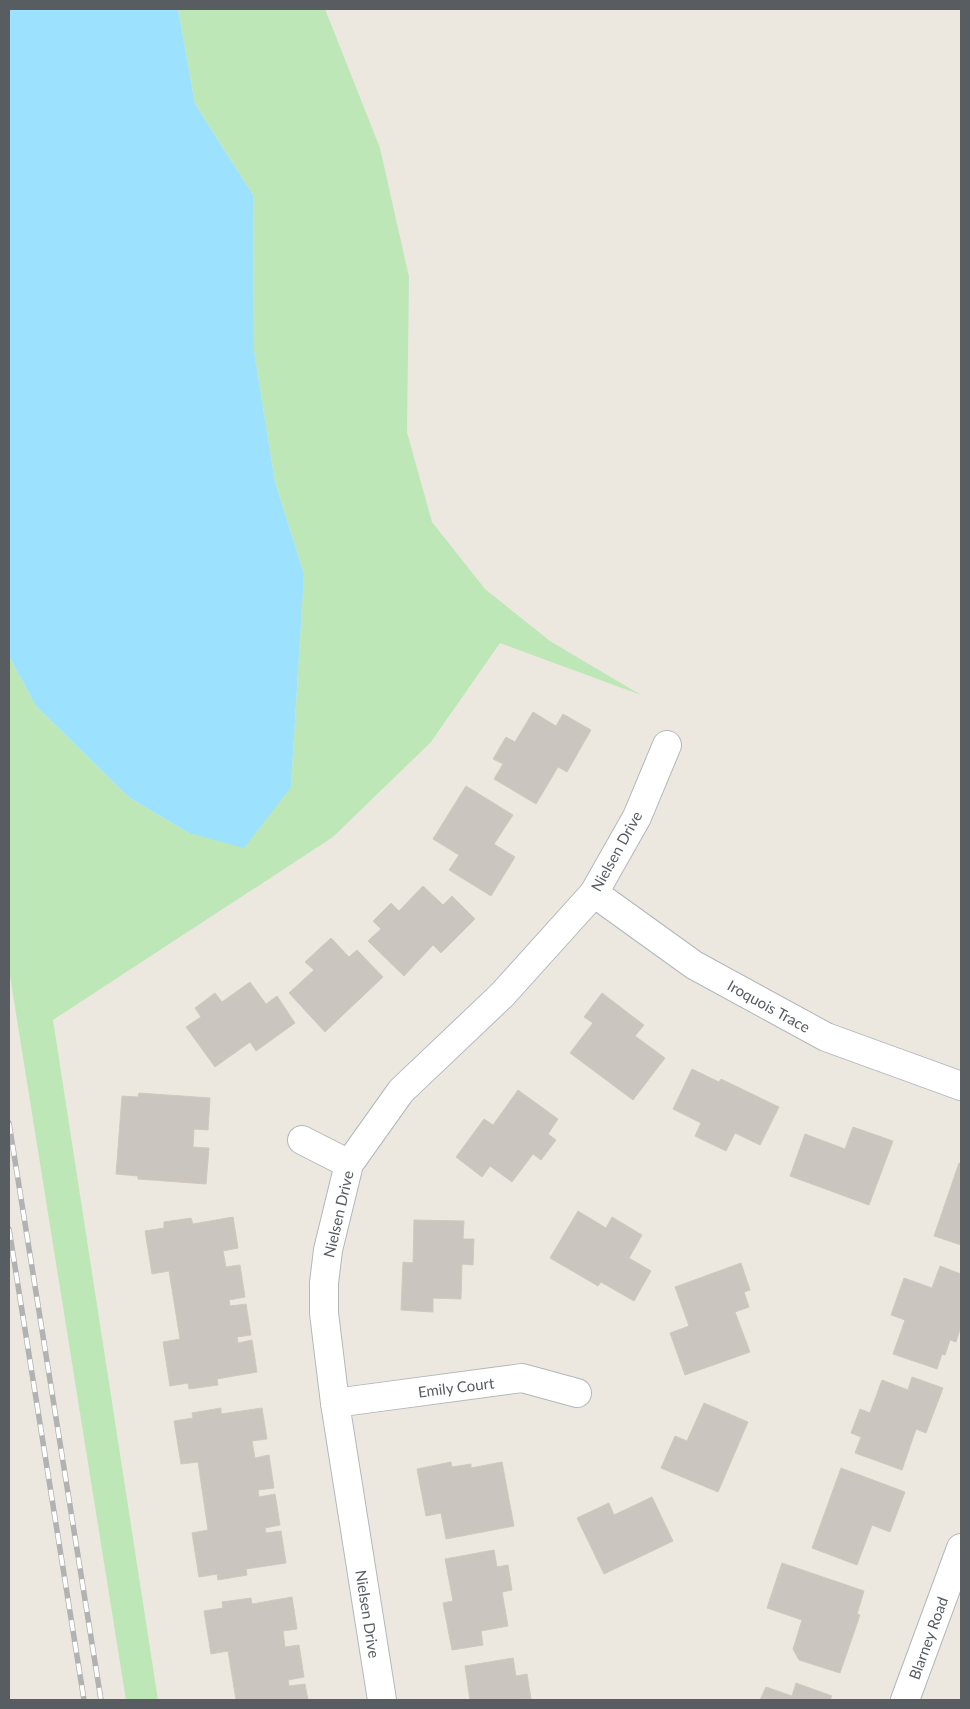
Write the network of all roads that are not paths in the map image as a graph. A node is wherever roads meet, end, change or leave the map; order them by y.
1 (667, 745) dead end
2 (594, 893) junction
3 (961, 1086) edge
4 (302, 1140) dead end
5 (349, 1164) junction
6 (577, 1393) dead end
7 (335, 1403) junction
8 (961, 1548) edge
9 (382, 1700) edge
10 (905, 1700) edge

1 - 2 street, Nielsen Drive
2 - 3 street, Iroquois Trace
2 - 5 street, Nielsen Drive
4 - 5 street
5 - 7 street, Nielsen Drive
6 - 7 street, Emily Court
7 - 9 street, Nielsen Drive
8 - 10 street, Blarney Road

